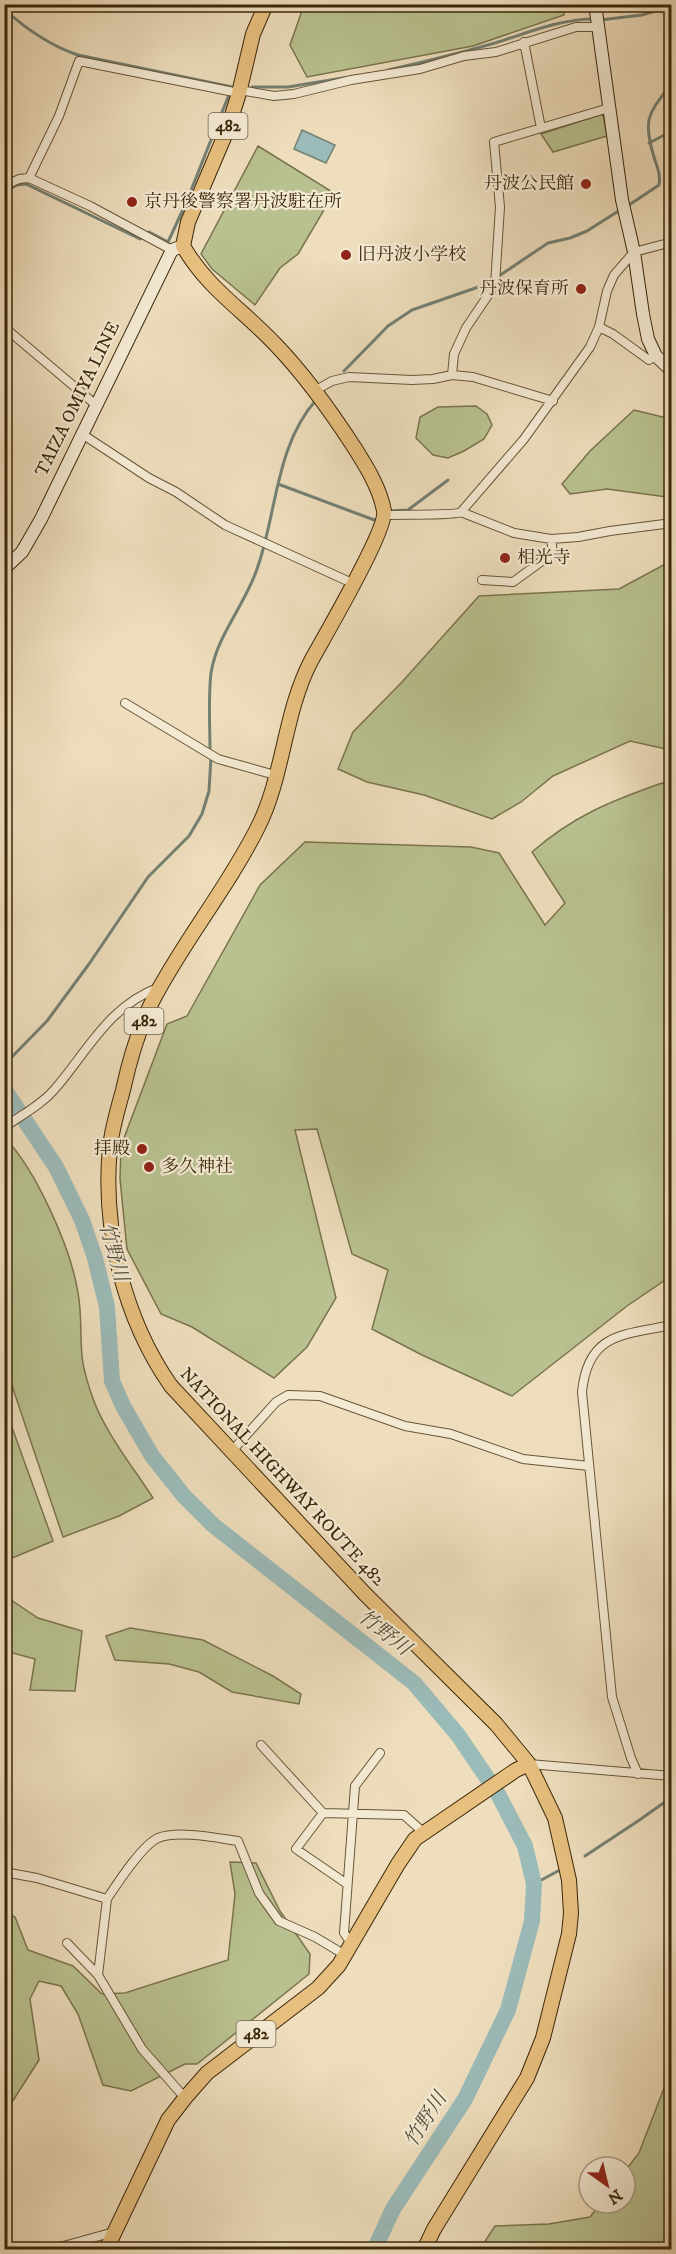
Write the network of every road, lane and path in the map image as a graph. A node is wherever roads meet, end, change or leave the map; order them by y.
1 (266, 4) edge
2 (597, 18) edge
3 (524, 42) junction
4 (240, 92) junction
5 (609, 108) junction
6 (542, 128) junction
7 (29, 178) junction
8 (4, 186) edge
9 (672, 242) edge
10 (177, 248) junction
11 (634, 252) junction
12 (4, 327) edge
13 (599, 327) junction
14 (656, 356) junction
15 (672, 371) edge
16 (452, 375) junction
17 (316, 390) junction
18 (553, 401) junction
19 (96, 405) junction
20 (82, 434) junction
21 (461, 512) junction
22 (385, 515) junction
23 (672, 524) edge
24 (551, 539) junction
25 (4, 569) edge
26 (482, 579) dead end
27 (352, 583) junction
28 (125, 703) dead end
29 (275, 775) junction
30 (161, 986) junction
31 (9, 1124) dead end
32 (672, 1325) edge
33 (231, 1452) junction
34 (589, 1466) junction
35 (261, 1745) dead end
36 (380, 1753) dead end
37 (523, 1767) junction
38 (638, 1774) junction
39 (672, 1776) edge
40 (324, 1813) junction
41 (353, 1813) junction
42 (424, 1833) junction
43 (4, 1872) edge
44 (347, 1884) junction
45 (107, 1899) junction
46 (67, 1943) dead end
47 (348, 1949) junction
48 (98, 1975) junction
49 (184, 2098) junction
50 (114, 2232) junction
51 (49, 2250) edge
52 (106, 2250) edge
53 (424, 2250) edge

1 - 4 highway, 482
2 - 3 street
2 - 5 main road
3 - 4 street
3 - 6 street
4 - 7 street
4 - 10 highway, 482
5 - 6 street
5 - 11 main road
6 - 16 street
7 - 8 street
7 - 10 street
9 - 11 street
10 - 17 highway
10 - 19 main road, TAIZA OMIYA LINE
11 - 13 street
11 - 14 main road
12 - 19 street
13 - 14 street
13 - 18 street
14 - 15 main road
16 - 17 street
16 - 18 street
17 - 22 highway
18 - 21 street
19 - 20 main road, TAIZA OMIYA LINE
20 - 25 main road, TAIZA OMIYA LINE
20 - 27 street
21 - 22 street
21 - 24 street
22 - 27 highway, NATIONAL HIGHWAY ROUTE 482 / 482
23 - 24 street
24 - 26 street
27 - 29 highway, NATIONAL HIGHWAY ROUTE 482 / 482
28 - 29 street
29 - 30 highway, NATIONAL HIGHWAY ROUTE 482 / 482
30 - 31 street
30 - 33 highway, NATIONAL HIGHWAY ROUTE 482 / 482
32 - 34 street
33 - 34 street
33 - 37 highway, NATIONAL HIGHWAY ROUTE 482 / 482
34 - 38 street
35 - 40 street
36 - 41 street
37 - 38 street
37 - 42 highway, 482
37 - 53 highway, 482
38 - 39 street
40 - 41 street
40 - 44 street
41 - 42 street
41 - 44 street
42 - 47 highway, 482
43 - 45 street
44 - 47 street
45 - 47 street
45 - 48 street
46 - 48 street
47 - 49 highway, 482
48 - 49 street
49 - 50 highway, 482
50 - 51 street
50 - 52 highway, 482

